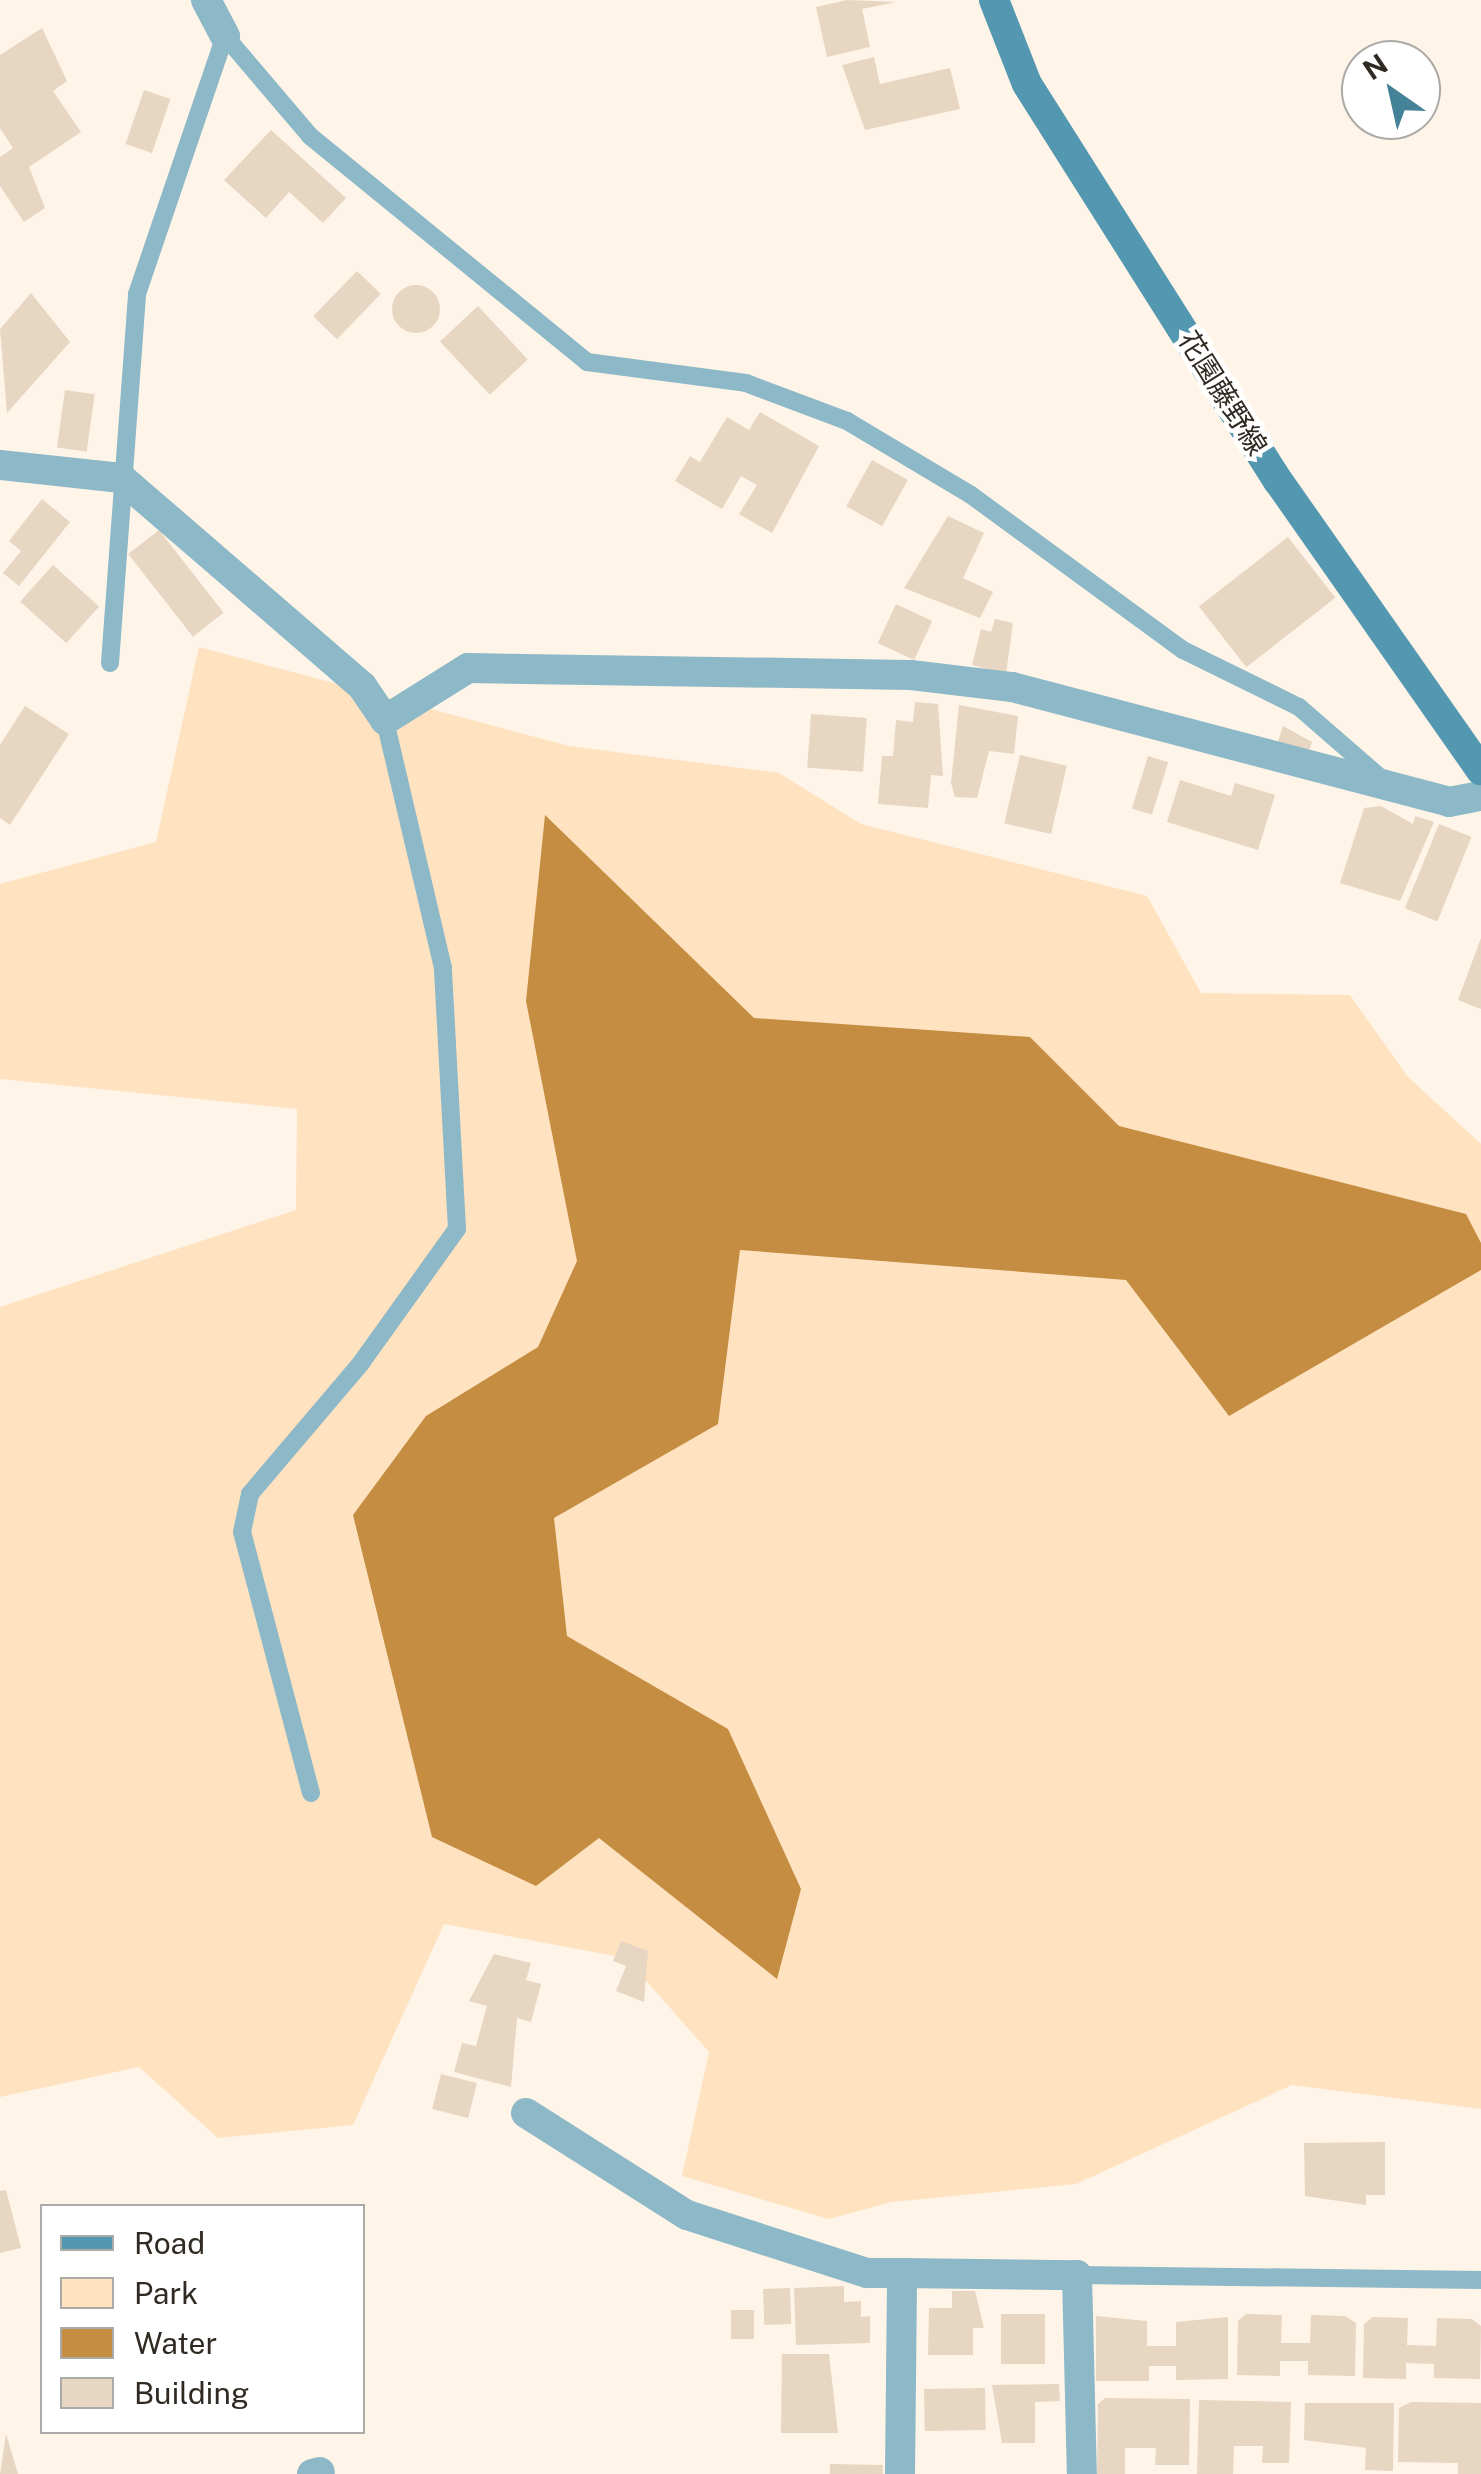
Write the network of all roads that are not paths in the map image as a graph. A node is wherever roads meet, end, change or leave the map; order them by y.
1 (206, 0) edge
2 (994, 0) edge
3 (225, 36) junction
4 (0, 465) edge
5 (121, 478) junction
6 (110, 664) dead end
7 (385, 720) junction
8 (1481, 770) edge
9 (1390, 787) junction
10 (1481, 796) edge
11 (311, 1793) dead end
12 (526, 2113) dead end
13 (902, 2273) junction
14 (1077, 2275) junction
15 (1481, 2280) edge
16 (900, 2474) edge
17 (1082, 2474) edge

1 - 3 street
2 - 8 main road, 花園藤野線
3 - 5 lane
3 - 9 lane
4 - 5 street
5 - 6 lane
5 - 7 street
7 - 9 street
7 - 11 lane
9 - 10 street
12 - 13 street
13 - 14 street
13 - 16 street
14 - 15 lane
14 - 17 street

